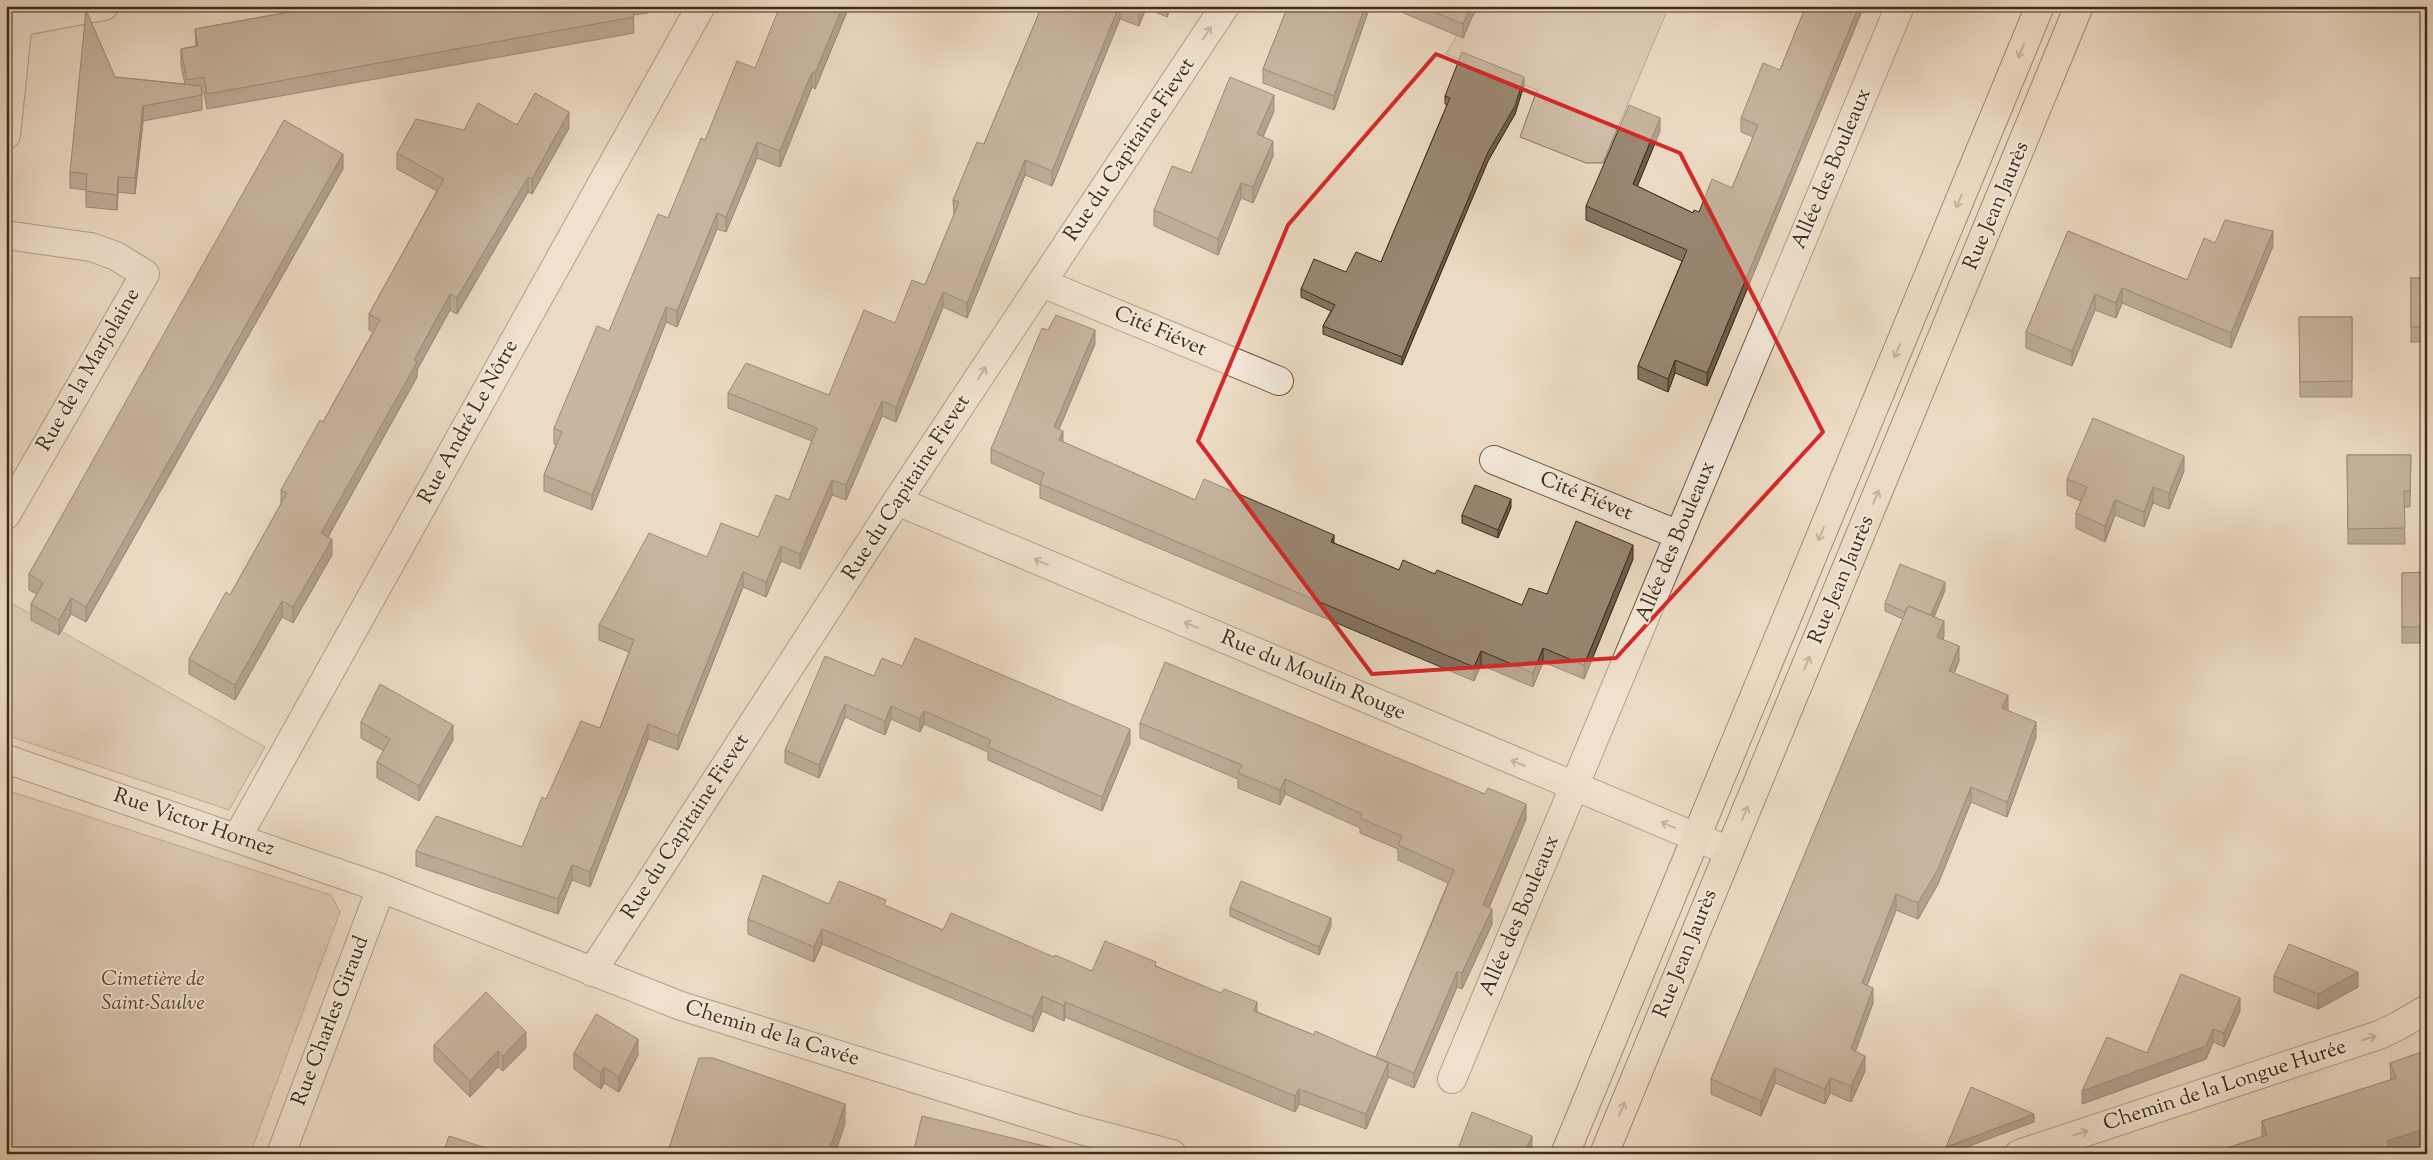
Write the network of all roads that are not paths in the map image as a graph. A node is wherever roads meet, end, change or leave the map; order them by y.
1 (104, 6) edge
2 (701, 6) edge
3 (1225, 6) edge
4 (1900, 6) edge
5 (2040, 6) edge
6 (2080, 6) edge
7 (6, 135) edge
8 (6, 235) edge
9 (1042, 283) junction
10 (1279, 381) dead end
11 (1494, 460) dead end
12 (897, 501) junction
13 (6, 515) edge
14 (1679, 535) junction
15 (6, 759) edge
16 (1574, 786) junction
17 (1696, 837) junction
18 (237, 838) junction
19 (1729, 851) junction
20 (381, 888) junction
21 (592, 972) junction
22 (2427, 1008) edge
23 (1452, 1078) dead end
24 (280, 1154) edge
25 (1172, 1154) edge
26 (1565, 1154) edge
27 (1604, 1154) edge
28 (2018, 1154) edge

1 - 7 street
2 - 18 street, Rue André Le Nôtre
9 -> 3 street, Rue du Capitaine Fievet
4 - 14 street, Allée des Bouleaux
5 -> 17 main road, Rue Jean Jaurès
19 -> 6 main road, Rue Jean Jaurès
8 - 13 street, Rue de la Marjolaine
9 - 10 street, Cité Fiévet
12 -> 9 street, Rue du Capitaine Fievet
11 - 14 street, Cité Fiévet
16 -> 12 street, Rue du Moulin Rouge
12 - 21 street, Rue du Capitaine Fievet
14 - 16 street, Allée des Bouleaux
15 - 18 street, Rue Victor Hornez
17 -> 16 street, Rue du Moulin Rouge
16 - 23 street, Allée des Bouleaux
17 - 19 street, Rue du Moulin Rouge
17 - 26 main road, Rue Jean Jaurès
18 - 20 street, Rue Victor Hornez
27 -> 19 main road, Rue Jean Jaurès
20 - 21 street, Chemin de la Cavée
20 - 24 street, Rue Charles Giraud
21 - 25 street, Chemin de la Cavée
28 -> 22 street, Chemin de la Longue Hurée

